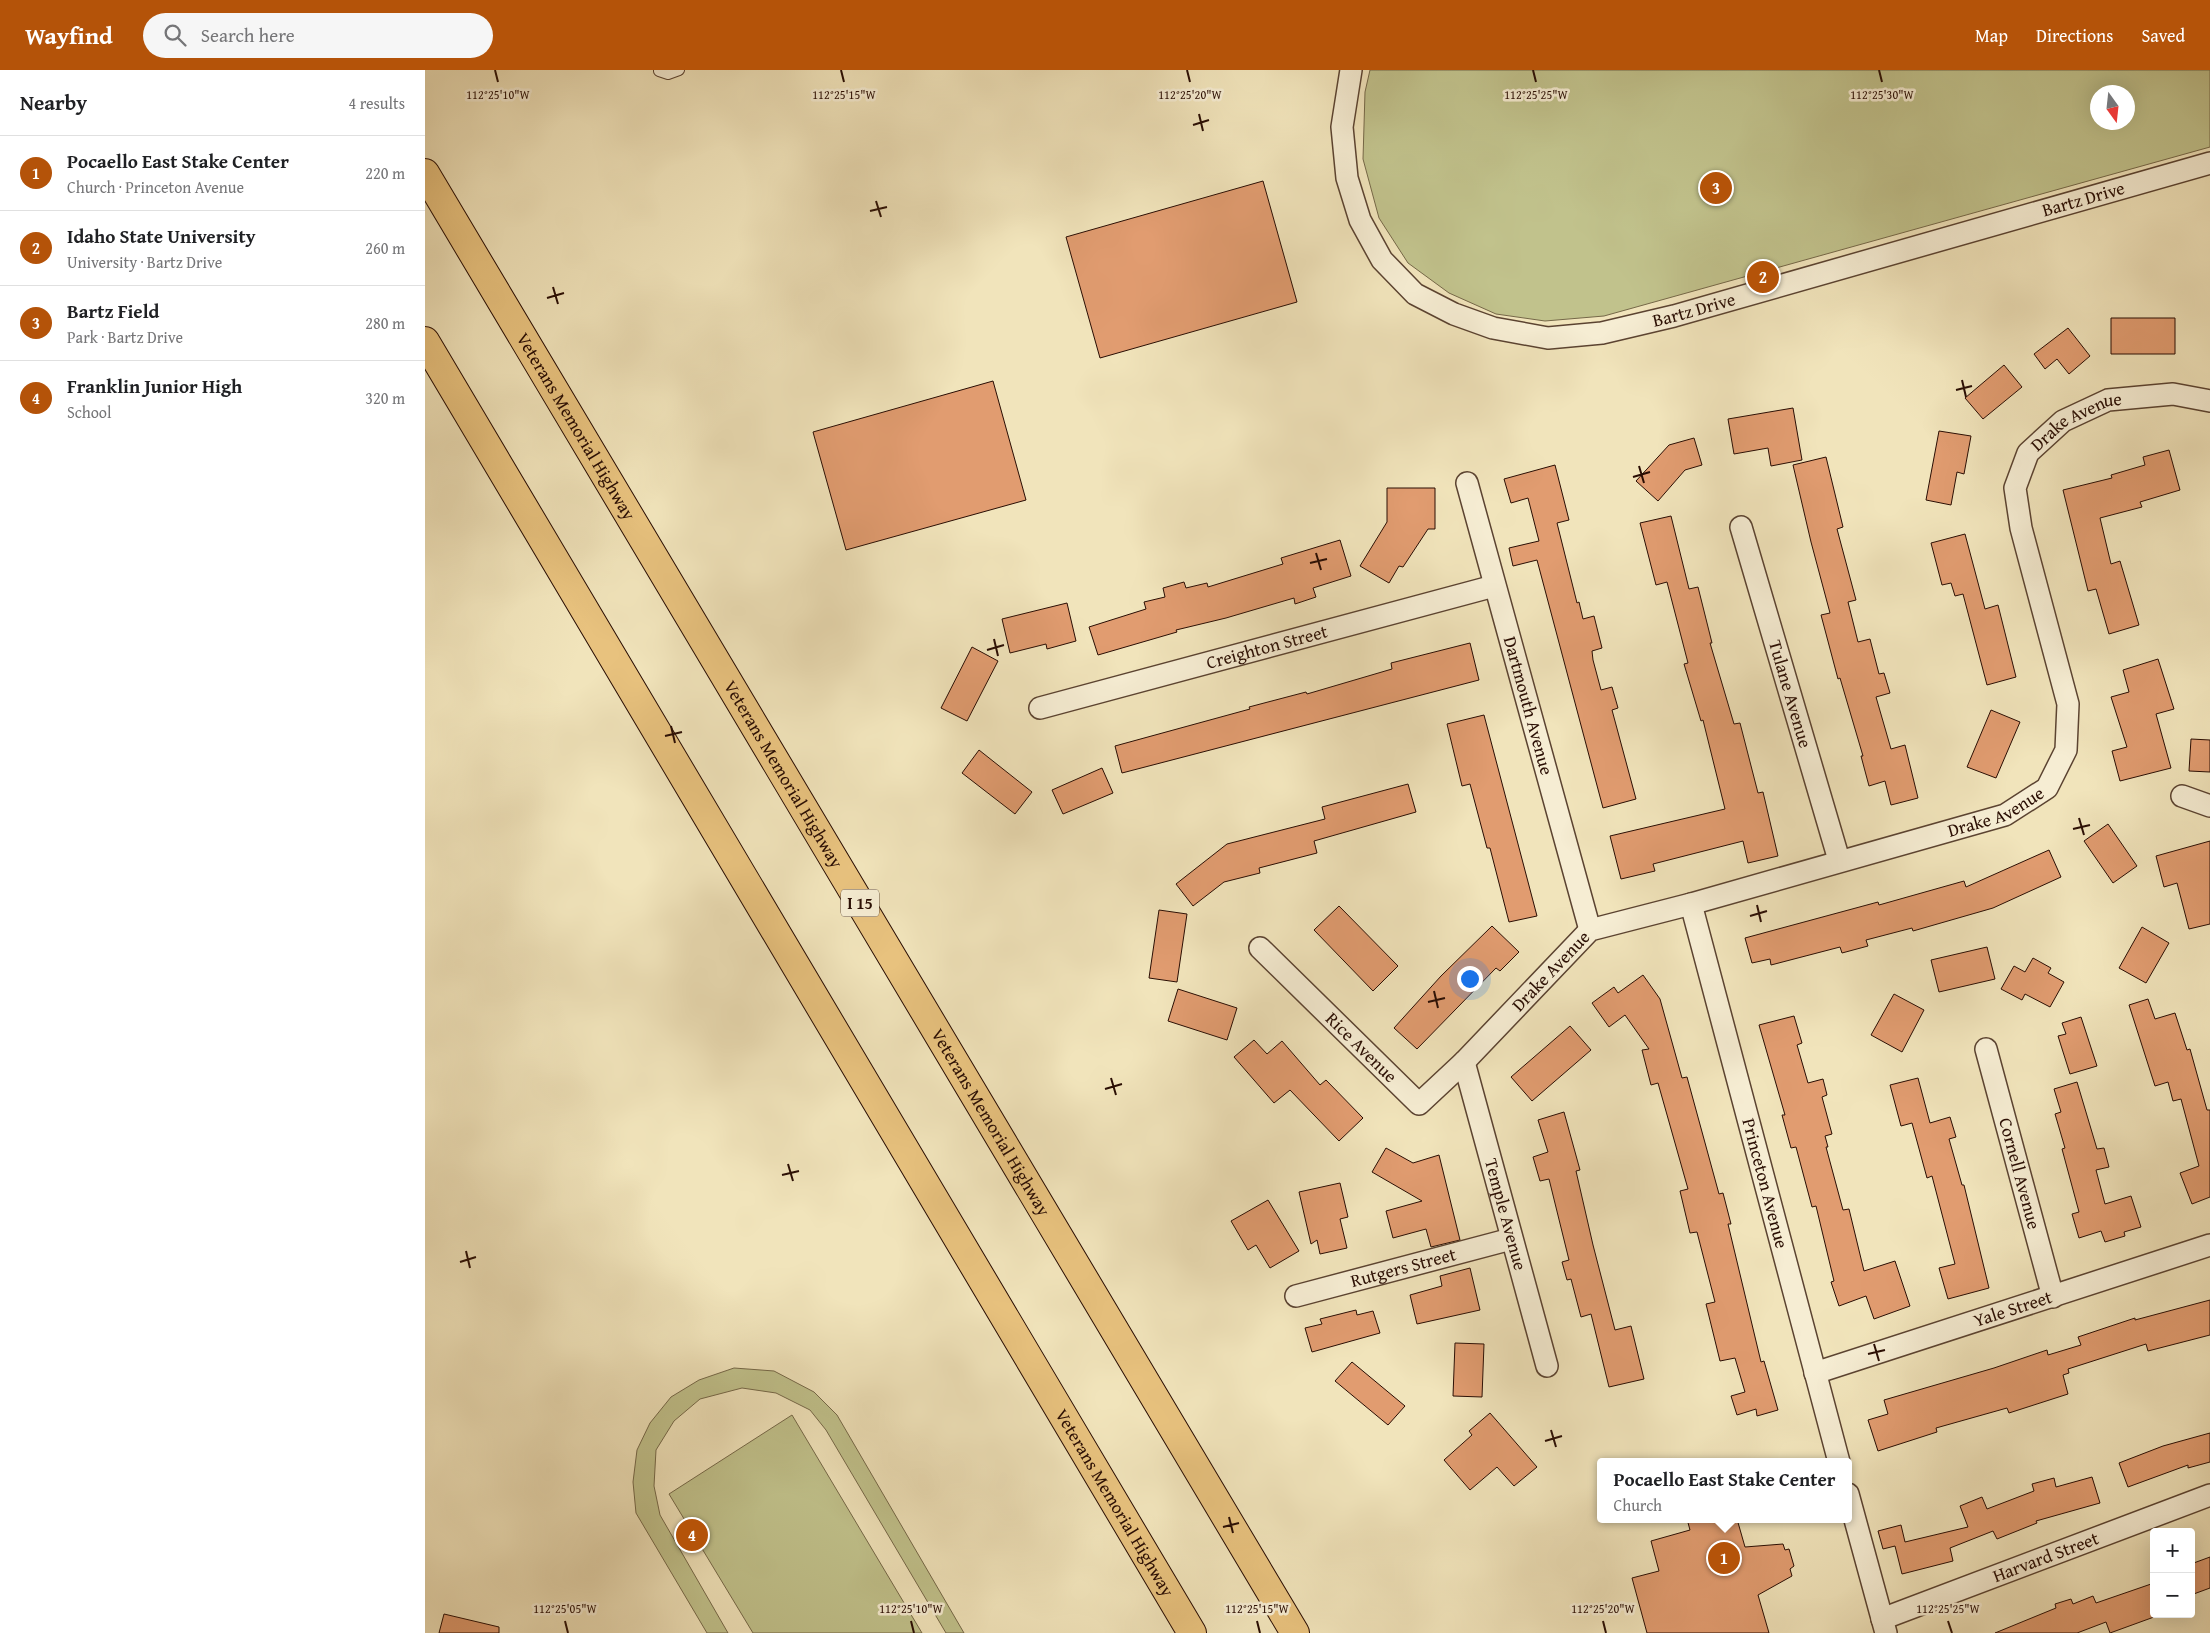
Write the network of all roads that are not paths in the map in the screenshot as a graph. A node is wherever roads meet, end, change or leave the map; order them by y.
1 (679, 70) edge
2 (1351, 70) edge
3 (659, 71) edge
4 (2210, 163) edge
5 (425, 173) edge
6 (425, 341) edge
7 (2210, 401) edge
8 (1467, 483) dead end
9 (1741, 527) dead end
10 (1494, 586) junction
11 (1040, 708) dead end
12 (2182, 796) dead end
13 (2210, 806) edge
14 (1839, 860) junction
15 (1691, 904) junction
16 (1590, 930) junction
17 (1260, 948) dead end
18 (1985, 1049) dead end
19 (1464, 1062) junction
20 (1511, 1239) junction
21 (2210, 1245) edge
22 (1296, 1296) dead end
23 (2053, 1297) junction
24 (1547, 1366) dead end
25 (1815, 1372) junction
26 (1838, 1458) edge
27 (2210, 1496) edge
28 (1852, 1509) edge
29 (1884, 1626) edge
30 (1192, 1633) edge
31 (1295, 1633) edge

1 - 3 lane
2 - 4 street, Bartz Drive
5 - 31 highway, Veterans Memorial Highway / I 15
6 - 30 highway, Veterans Memorial Highway
7 - 14 street, Drake Avenue
8 - 10 street, Dartmouth Avenue
9 - 14 street, Tulane Avenue
10 - 11 street, Creighton Street
10 - 16 street, Dartmouth Avenue
12 - 13 street
14 - 15 street, Drake Avenue
15 - 16 street, Drake Avenue
15 - 25 street, Princeton Avenue
16 - 19 street, Drake Avenue
17 - 19 street, Rice Avenue
18 - 23 street, Cornell Avenue
19 - 20 street, Temple Avenue
20 - 22 street, Rutgers Street
20 - 24 street, Temple Avenue
21 - 23 street, Yale Street
23 - 25 street, Yale Street
25 - 26 street, Princeton Avenue
27 - 29 street, Harvard Street
28 - 29 street

